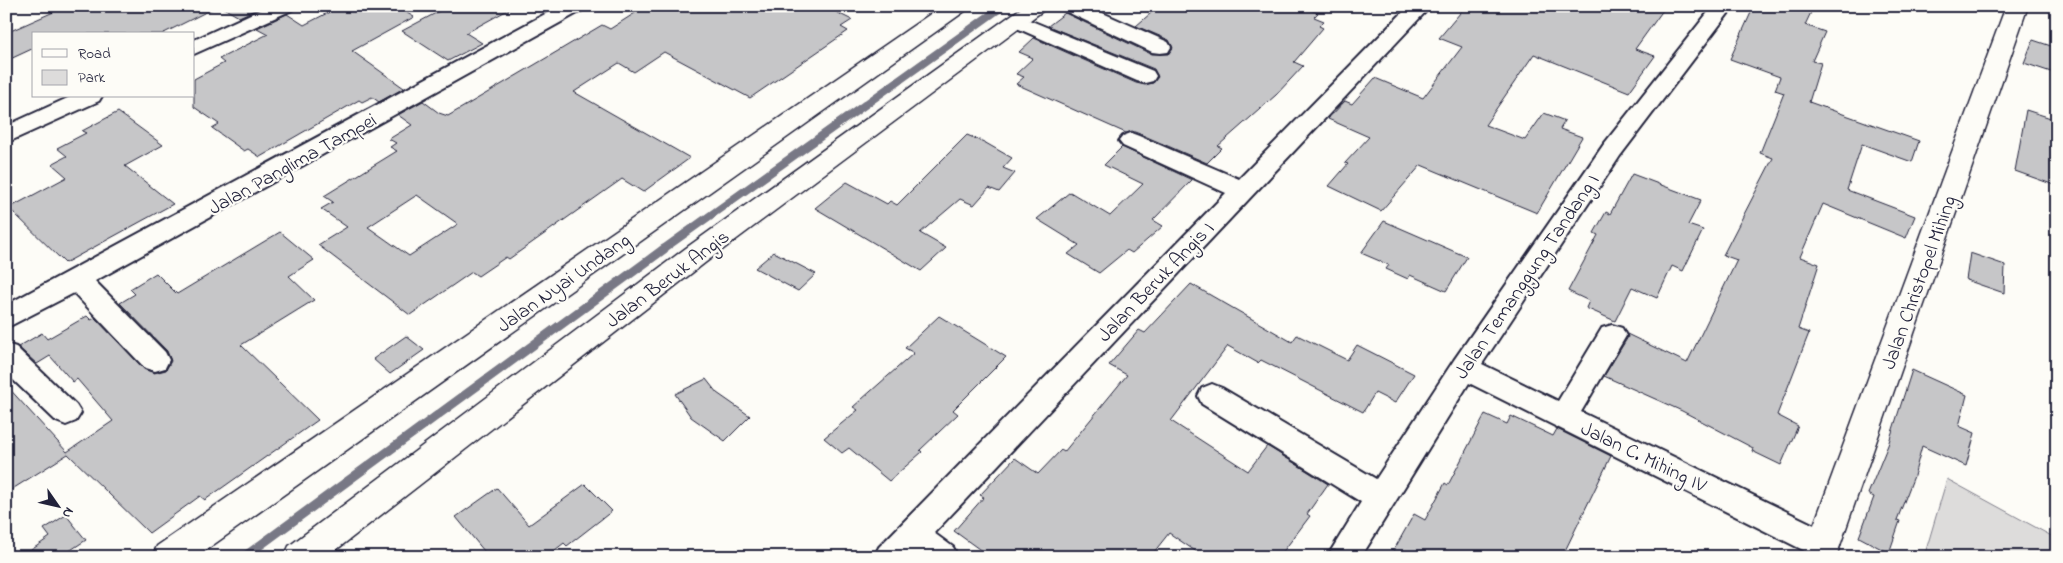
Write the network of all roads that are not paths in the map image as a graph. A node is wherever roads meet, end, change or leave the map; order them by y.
1 (285, 6) edge
2 (576, 6) edge
3 (957, 6) edge
4 (1070, 6) edge
5 (1420, 6) edge
6 (1724, 6) edge
7 (2017, 6) edge
8 (1028, 14) edge
9 (1160, 47) dead end
10 (195, 48) edge
11 (1145, 76) dead end
12 (87, 98) edge
13 (6, 135) edge
14 (1131, 141) dead end
15 (1242, 190) junction
16 (78, 280) junction
17 (6, 318) edge
18 (1612, 336) dead end
19 (6, 355) edge
20 (155, 360) dead end
21 (1464, 368) junction
22 (1212, 396) dead end
23 (66, 413) dead end
24 (1563, 417) junction
25 (1380, 497) junction
26 (912, 535) junction
27 (1821, 551) edge
28 (169, 557) edge
29 (301, 557) edge
30 (890, 557) edge
31 (942, 557) edge
32 (1343, 557) edge

1 - 10 street
2 - 16 street, Jalan Panglima Tampei
3 - 28 street, Jalan Nyai Undang
4 - 9 street
5 - 15 street, Jalan Beruk Angis I
6 - 21 street, Jalan Temanggung Tandang I
7 - 27 street, Jalan Christopel Mihing
8 - 11 street
8 - 29 street, Jalan Beruk Angis
12 - 13 street
14 - 15 street
15 - 26 street, Jalan Beruk Angis I
16 - 17 street, Jalan Panglima Tampei
16 - 20 street
18 - 24 street
19 - 23 street
21 - 24 street, Jalan C. Mihing IV
21 - 25 street, Jalan Temanggung Tandang I
22 - 25 street
24 - 27 street, Jalan C. Mihing IV
25 - 32 street, Jalan Temanggung Tandang I
26 - 30 street, Jalan Beruk Angis I
26 - 31 street

